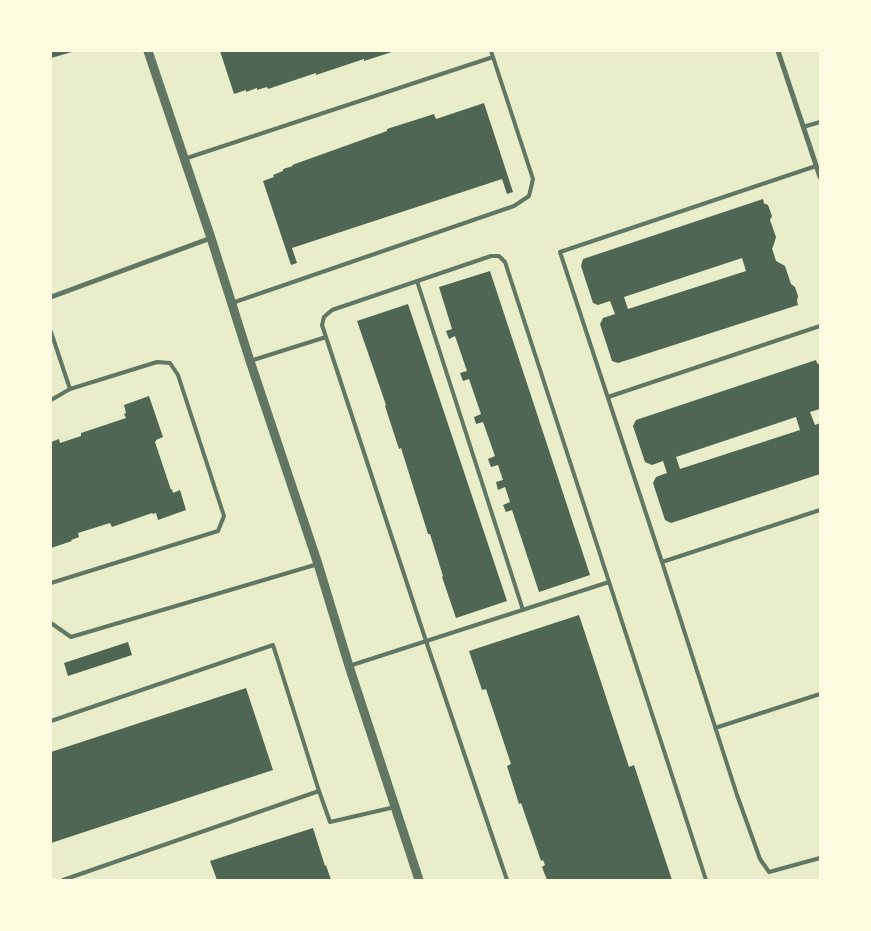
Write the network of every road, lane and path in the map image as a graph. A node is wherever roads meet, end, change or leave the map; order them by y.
1 (148, 51) edge
2 (491, 51) edge
3 (778, 51) edge
4 (492, 57) junction
5 (820, 122) edge
6 (803, 127) junction
7 (184, 159) junction
8 (816, 166) junction
9 (820, 177) edge
10 (211, 238) junction
11 (417, 281) junction
12 (51, 297) edge
13 (232, 303) junction
14 (820, 326) edge
15 (51, 332) edge
16 (326, 337) junction
17 (250, 362) junction
18 (70, 389) junction
19 (608, 397) junction
20 (51, 400) edge
21 (820, 510) edge
22 (662, 562) junction
23 (318, 564) junction
24 (609, 582) junction
25 (51, 583) edge
26 (522, 610) junction
27 (51, 623) edge
28 (426, 641) junction
29 (349, 666) junction
30 (820, 694) edge
31 (51, 721) edge
32 (715, 728) junction
33 (319, 792) junction
34 (395, 807) junction
35 (820, 858) edge
36 (63, 880) edge
37 (419, 880) edge
38 (507, 880) edge
39 (706, 880) edge

1 - 7 street
2 - 4 lane
3 - 6 street
4 - 7 lane
4 - 13 lane
5 - 6 lane
6 - 8 street
7 - 10 street
8 - 9 street
8 - 19 lane
10 - 12 street
10 - 13 street
11 - 16 lane
11 - 24 lane
11 - 26 lane
13 - 17 street
14 - 19 lane
15 - 18 lane
16 - 17 lane
16 - 28 lane
17 - 23 street
18 - 20 lane
18 - 25 lane
19 - 22 lane
21 - 22 lane
22 - 32 lane
23 - 27 lane
23 - 29 street
24 - 26 lane
24 - 39 lane
26 - 28 lane
28 - 29 lane
28 - 38 lane
29 - 34 street
30 - 32 lane
31 - 33 lane
32 - 35 lane
33 - 34 lane
33 - 36 lane
34 - 37 street

